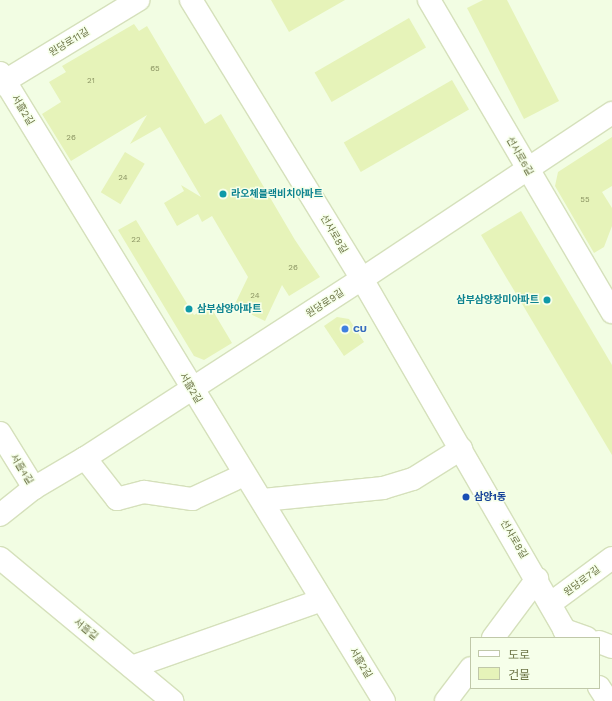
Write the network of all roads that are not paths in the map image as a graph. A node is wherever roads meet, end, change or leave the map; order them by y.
1 (138, 0) edge
2 (191, 0) edge
3 (428, 0) edge
4 (2, 79) edge
5 (612, 113) edge
6 (527, 169) junction
7 (362, 279) junction
8 (612, 312) edge
9 (192, 389) junction
10 (0, 433) edge
11 (461, 449) junction
12 (85, 458) junction
13 (244, 475) junction
14 (34, 488) junction
15 (263, 500) junction
16 (0, 515) edge
17 (0, 558) edge
18 (612, 558) edge
19 (537, 579) junction
20 (322, 600) junction
21 (551, 603) junction
22 (567, 634) edge
23 (494, 637) edge
24 (582, 637) edge
25 (600, 642) edge
26 (612, 647) edge
27 (132, 667) junction
28 (470, 669) edge
29 (600, 689) edge
30 (172, 701) edge
31 (384, 701) edge
32 (446, 701) edge
33 (608, 701) edge

1 - 4 street, 원당로11길
2 - 7 street, 선사로8길
3 - 6 street, 선사로6길
4 - 9 street, 서흘2길
5 - 6 street, 원당로9길
6 - 7 street, 원당로9길
6 - 8 street, 선사로6길
7 - 9 street, 원당로9길
7 - 11 street, 선사로8길
9 - 12 street, 원당로9길
9 - 13 street, 서흘2길
10 - 14 street, 서흘4길
11 - 15 street
11 - 19 street, 선사로8길
12 - 13 street
12 - 14 street, 원당로9길
13 - 15 street, 서흘2길
14 - 16 street, 서흘4길
15 - 20 street, 서흘2길
17 - 27 street, 서흘길
18 - 21 street, 원당로7길
19 - 21 street, 선사로8길
19 - 23 street
20 - 27 street
20 - 31 street, 서흘2길
21 - 22 street, 선사로8길
22 - 24 street, 선사로8길
25 - 26 street
27 - 30 street, 서흘길
28 - 32 street
29 - 33 street

